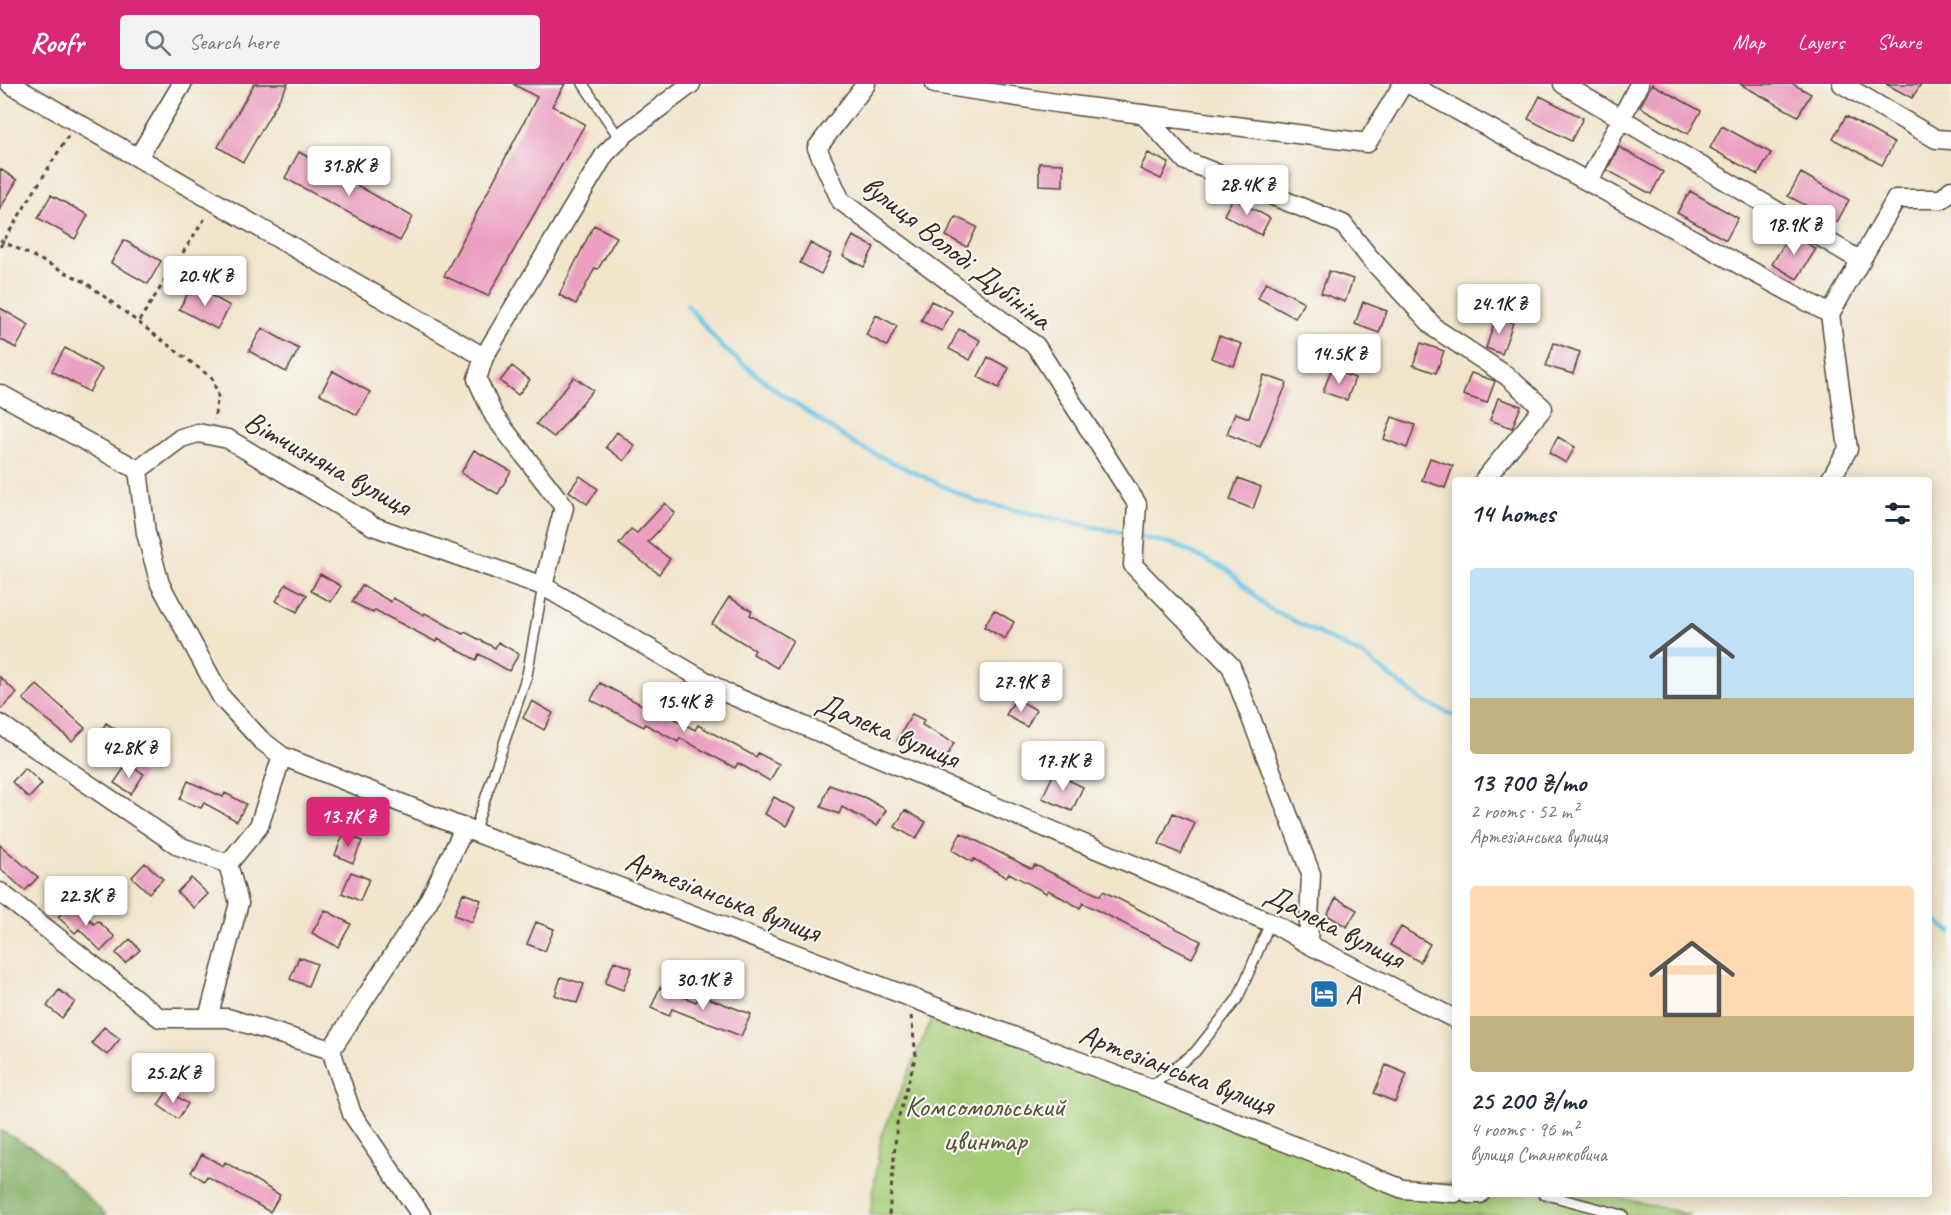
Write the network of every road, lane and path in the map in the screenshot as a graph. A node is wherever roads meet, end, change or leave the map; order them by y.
1 (10, 84) edge
2 (182, 84) edge
3 (583, 84) edge
4 (691, 84) edge
5 (866, 84) edge
6 (935, 84) edge
7 (1403, 84) edge
8 (1409, 84) edge
9 (1563, 84) edge
10 (1639, 84) edge
11 (1842, 84) edge
12 (1143, 114) junction
13 (1621, 118) junction
14 (77, 121) junction
15 (620, 139) junction
16 (1951, 140) edge
17 (139, 156) junction
18 (1589, 181) junction
19 (1951, 190) edge
20 (216, 201) junction
21 (2, 241) edge
22 (0, 247) edge
23 (1861, 261) junction
24 (1830, 314) junction
25 (138, 321) junction
26 (484, 357) junction
27 (0, 394) edge
28 (212, 434) junction
29 (138, 470) junction
30 (1486, 477) edge
31 (1832, 477) edge
32 (543, 586) junction
33 (0, 724) edge
34 (282, 756) junction
35 (469, 830) junction
36 (228, 864) junction
37 (0, 892) edge
38 (1270, 922) junction
39 (1308, 944) junction
40 (911, 997) junction
41 (1452, 1016) edge
42 (208, 1018) junction
43 (331, 1050) junction
44 (1149, 1088) junction
45 (1452, 1193) edge
46 (1555, 1197) edge
47 (421, 1215) edge
48 (889, 1215) edge
49 (1623, 1215) edge

1 - 14 street
2 - 17 street
3 - 15 lane
4 - 15 street
5 - 39 street, вулиця Володі Дубініна
6 - 12 street
7 - 12 street
8 - 18 street
9 - 13 street
10 - 13 street
11 - 16 street
12 - 30 street
13 - 18 street
13 - 23 street
14 - 17 street
14 - 21 path
15 - 26 street
17 - 20 street
18 - 24 street
19 - 23 street
20 - 25 path
20 - 26 street
21 - 22 path
21 - 25 path
23 - 24 street
24 - 31 street
25 - 28 path
26 - 32 street
27 - 29 street
28 - 29 street, Вітчизняна вулиця
28 - 32 street, Вітчизняна вулиця
29 - 34 street, Артезіанська вулиця
32 - 35 lane
32 - 38 street, Далека вулиця
33 - 36 street
34 - 35 street, Артезіанська вулиця
34 - 36 street
35 - 40 street, Артезіанська вулиця
35 - 43 street
36 - 42 street
37 - 42 street
38 - 39 street, Далека вулиця
38 - 44 lane
39 - 41 street, Далека вулиця
40 - 44 street, Артезіанська вулиця
40 - 48 path
42 - 43 street
43 - 47 street
44 - 45 street, Артезіанська вулиця
46 - 49 lane

